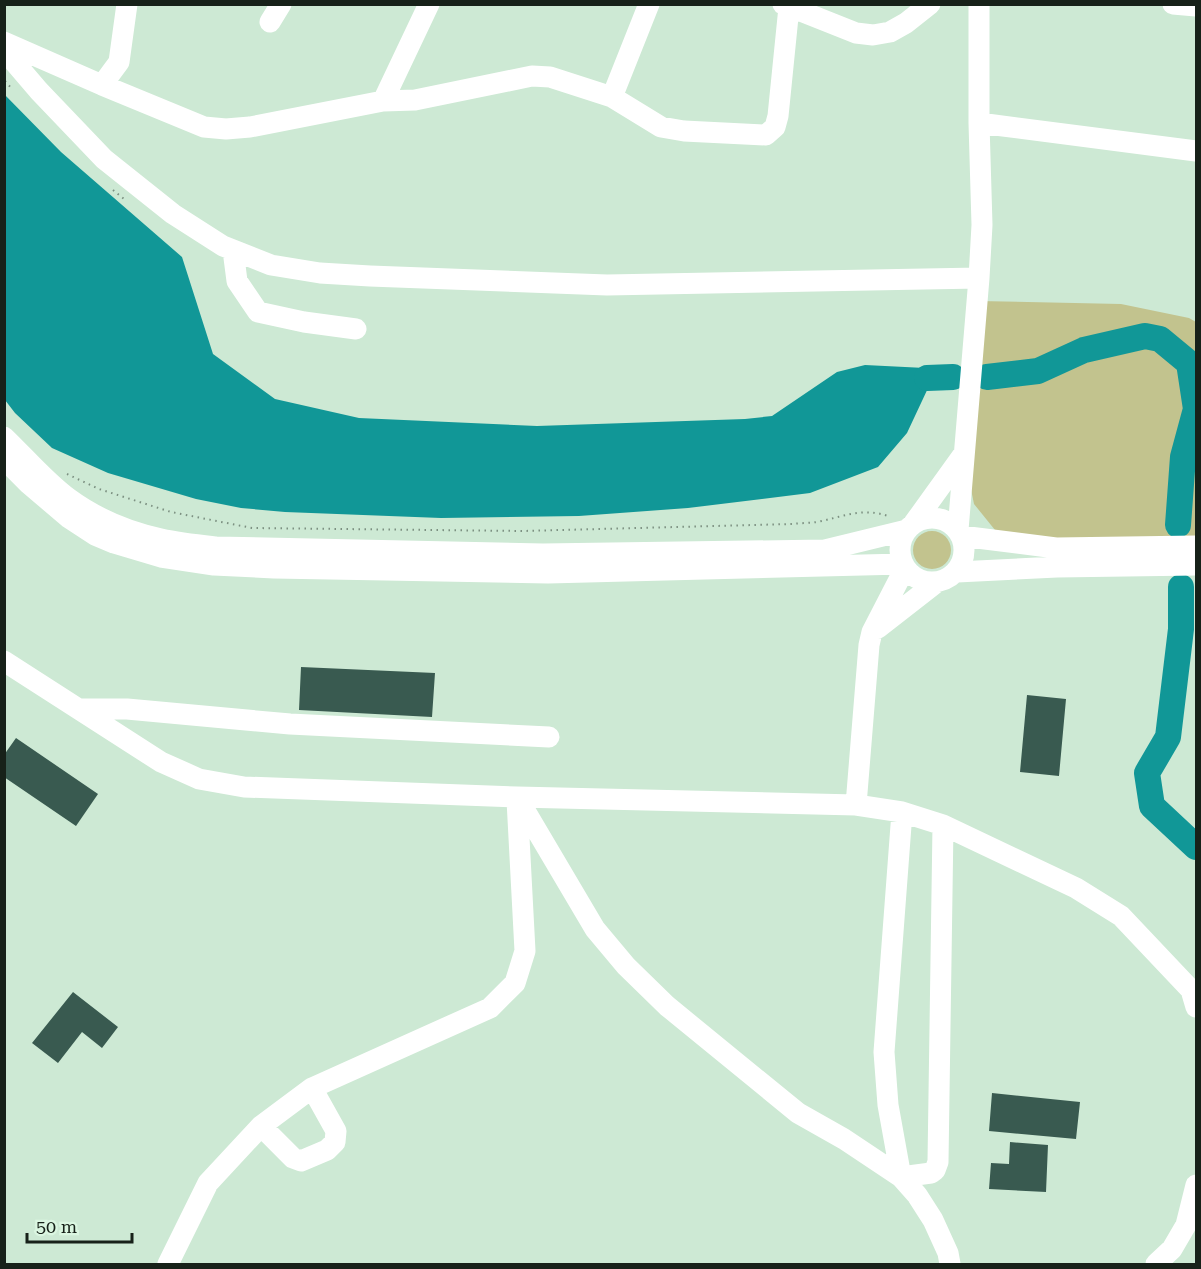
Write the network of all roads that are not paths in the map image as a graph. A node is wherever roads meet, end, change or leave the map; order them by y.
1 (127, 4) edge
2 (429, 4) edge
3 (649, 4) edge
4 (930, 4) edge
5 (979, 4) edge
6 (1173, 4) edge
7 (786, 6) edge
8 (1197, 6) edge
9 (4, 42) edge
10 (4, 50) edge
11 (102, 85) junction
12 (612, 97) junction
13 (383, 101) junction
14 (979, 123) junction
15 (1197, 151) edge
16 (233, 250) junction
17 (979, 278) junction
18 (356, 329) dead end
19 (4, 437) edge
20 (964, 455) junction
21 (4, 459) edge
22 (911, 527) junction
23 (960, 533) junction
24 (1197, 546) edge
25 (1197, 565) edge
26 (904, 566) junction
27 (957, 572) junction
28 (937, 582) junction
29 (872, 632) junction
30 (4, 661) edge
31 (79, 709) junction
32 (549, 737) dead end
33 (517, 797) junction
34 (856, 805) junction
35 (902, 812) junction
36 (943, 825) junction
37 (1195, 998) edge
38 (312, 1088) junction
39 (261, 1126) junction
40 (901, 1177) junction
41 (1197, 1185) edge
42 (168, 1264) edge
43 (950, 1264) edge
44 (1156, 1264) edge

1 - 11 street
2 - 13 street
3 - 12 street
4 - 7 street
5 - 14 street
6 - 8 street
7 - 12 street
9 - 11 street
10 - 16 street
11 - 13 street
12 - 13 street
14 - 15 street
14 - 17 street
16 - 17 street
16 - 18 street
17 - 20 street
19 - 22 street
20 - 22 street
20 - 23 street
21 - 26 street
22 - 23 street
22 - 26 street
23 - 24 street
23 - 27 street
25 - 27 street
26 - 28 street
26 - 29 street
27 - 28 street
28 - 29 street
29 - 34 street
30 - 31 street
31 - 32 street
31 - 33 street
33 - 34 street
33 - 38 street
33 - 40 street
34 - 35 street
35 - 36 street
35 - 40 street
36 - 37 street
36 - 40 street
38 - 39 street
38 - 39 street
39 - 42 street
40 - 43 street
41 - 44 street

